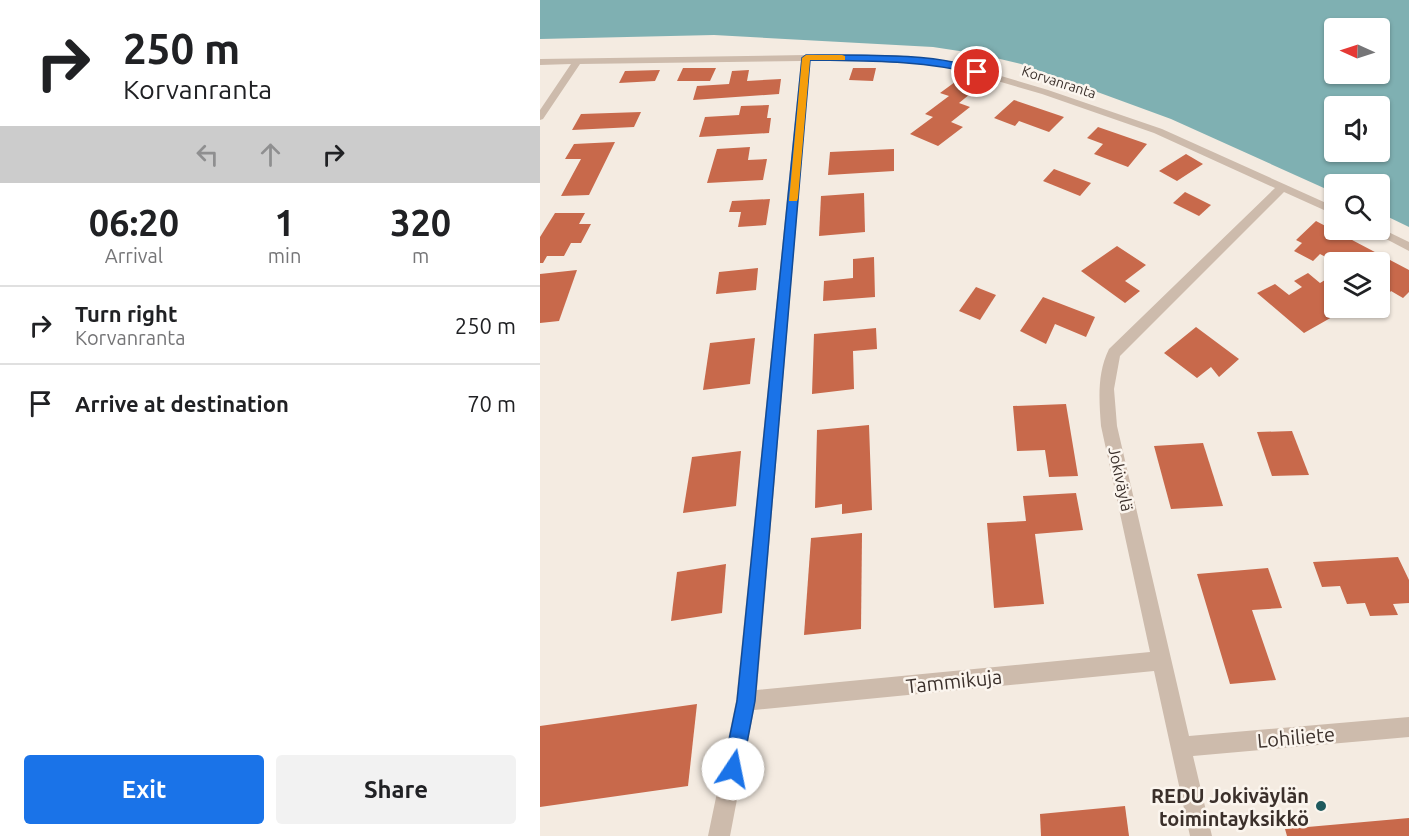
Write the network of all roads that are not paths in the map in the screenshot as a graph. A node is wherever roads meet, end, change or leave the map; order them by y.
1 (806, 58) junction
2 (579, 60) junction
3 (540, 62) edge
4 (540, 117) edge
5 (1283, 187) junction
6 (1324, 206) edge
7 (1390, 238) edge
8 (1409, 247) edge
9 (1161, 661) junction
10 (746, 701) junction
11 (1409, 727) edge
12 (1182, 747) junction
13 (719, 836) edge
14 (1201, 836) edge

1 - 2 street, Korvanranta
1 - 5 street, Korvanranta
1 - 10 street
2 - 3 street, Korvanranta
2 - 4 street
5 - 6 street, Korvanranta
5 - 9 street, Jokiväylä
7 - 8 street
9 - 10 street, Tammikuja
9 - 12 street, Jokiväylä
10 - 13 street
11 - 12 street, Lohiliete
12 - 14 street, Jokiväylä

